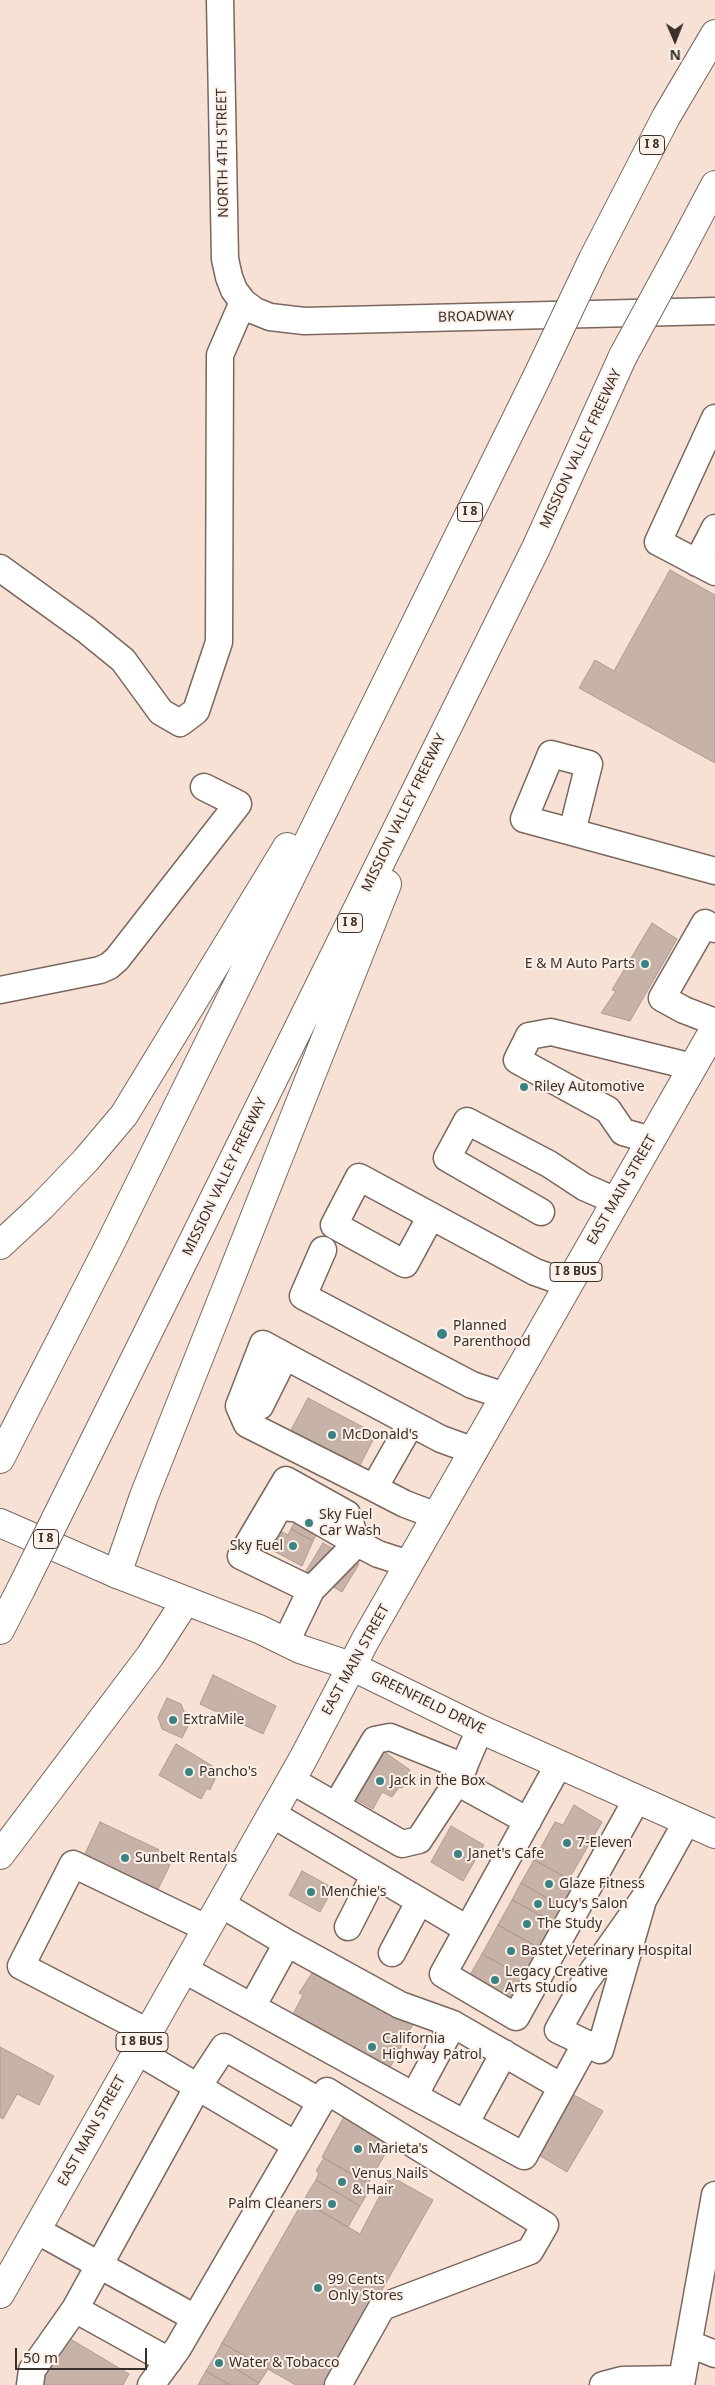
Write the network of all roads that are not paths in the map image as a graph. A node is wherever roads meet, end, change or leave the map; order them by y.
1 (220, 0) edge
2 (715, 34) edge
3 (715, 185) edge
4 (243, 302) junction
5 (715, 311) edge
6 (715, 418) edge
7 (715, 528) edge
8 (706, 567) edge
9 (0, 568) edge
10 (405, 643) junction
11 (452, 718) junction
12 (204, 787) dead end
13 (572, 832) dead end
14 (715, 871) edge
15 (715, 929) edge
16 (0, 990) edge
17 (715, 1022) edge
18 (715, 1028) edge
19 (693, 1067) junction
20 (651, 1140) junction
21 (616, 1201) junction
22 (541, 1212) dead end
23 (431, 1216) dead end
24 (0, 1245) edge
25 (323, 1250) dead end
26 (569, 1284) junction
27 (285, 1356) junction
28 (505, 1396) junction
29 (260, 1406) dead end
30 (411, 1423) junction
31 (474, 1451) junction
32 (0, 1459) edge
33 (374, 1488) junction
34 (437, 1516) junction
35 (0, 1522) edge
36 (357, 1544) junction
37 (409, 1564) junction
38 (117, 1574) junction
39 (311, 1590) junction
40 (186, 1602) junction
41 (0, 1630) edge
42 (286, 1642) junction
43 (351, 1666) junction
44 (480, 1729) junction
45 (559, 1764) junction
46 (460, 1774) junction
47 (291, 1780) junction
48 (638, 1799) junction
49 (343, 1811) junction
50 (272, 1814) junction
51 (528, 1821) junction
52 (687, 1821) junction
53 (715, 1834) edge
54 (331, 1851) junction
55 (0, 1855) edge
56 (374, 1876) junction
57 (643, 1900) junction
58 (419, 1902) junction
59 (221, 1904) junction
60 (348, 1927) dead end
61 (206, 1928) junction
62 (468, 1929) junction
63 (288, 1943) junction
64 (392, 1952) dead end
65 (183, 1969) junction
66 (252, 2008) junction
67 (453, 2024) junction
68 (142, 2041) junction
69 (586, 2044) junction
70 (504, 2053) junction
71 (562, 2087) junction
72 (197, 2088) junction
73 (414, 2096) junction
74 (321, 2102) junction
75 (465, 2124) junction
76 (296, 2145) junction
77 (715, 2195) edge
78 (36, 2230) junction
79 (100, 2265) junction
80 (0, 2294) edge
81 (75, 2309) junction
82 (196, 2318) junction
83 (690, 2344) junction
84 (715, 2354) edge
85 (169, 2361) junction
86 (682, 2382) edge
87 (30, 2385) edge
88 (151, 2385) edge
89 (338, 2385) edge
90 (603, 2385) edge

1 - 4 street, NORTH 4TH STREET
2 - 10 main road, I 8, bridge
3 - 11 main road, MISSION VALLEY FREEWAY / I 8, bridge
4 - 5 street, BROADWAY
4 - 9 street
6 - 8 street
7 - 8 street
10 - 24 main road
10 - 32 main road, I 8
11 - 38 main road
11 - 41 main road, MISSION VALLEY FREEWAY / I 8, bridge
12 - 16 street
13 - 14 street
15 - 17 street
18 - 19 main road, EAST MAIN STREET / I 8 BUS
19 - 20 main road, EAST MAIN STREET / I 8 BUS
19 - 20 street
20 - 21 main road, EAST MAIN STREET / I 8 BUS
21 - 22 street
21 - 26 main road, EAST MAIN STREET / I 8 BUS
23 - 26 street
25 - 28 street
26 - 28 main road, EAST MAIN STREET / I 8 BUS
27 - 29 street
27 - 30 street
27 - 33 street
28 - 31 main road, EAST MAIN STREET / I 8 BUS
30 - 31 street
30 - 33 street
31 - 34 main road, EAST MAIN STREET / I 8 BUS
33 - 34 street
34 - 37 main road, EAST MAIN STREET / I 8 BUS
35 - 38 main road, GREENFIELD DRIVE
36 - 37 street
36 - 39 street
36 - 39 street
37 - 43 main road, EAST MAIN STREET / I 8 BUS
38 - 40 main road, GREENFIELD DRIVE
39 - 42 street
40 - 42 main road, GREENFIELD DRIVE
40 - 55 main road
42 - 43 main road, GREENFIELD DRIVE
43 - 44 main road, GREENFIELD DRIVE
43 - 47 main road, EAST MAIN STREET / I 8 BUS
44 - 45 main road, GREENFIELD DRIVE
44 - 46 street
45 - 48 main road, GREENFIELD DRIVE
45 - 51 street
46 - 49 street
46 - 49 street
46 - 51 street
47 - 49 street
47 - 50 main road, EAST MAIN STREET / I 8 BUS
48 - 52 main road, GREENFIELD DRIVE
48 - 62 street
49 - 54 street
50 - 54 street
50 - 59 main road, EAST MAIN STREET / I 8 BUS
51 - 62 street
52 - 53 main road, GREENFIELD DRIVE
52 - 57 street
54 - 56 street
56 - 58 street
56 - 60 street
57 - 69 street
57 - 69 street
58 - 62 street
58 - 64 street
59 - 61 main road, EAST MAIN STREET / I 8 BUS
59 - 63 street
61 - 65 main road, EAST MAIN STREET / I 8 BUS
61 - 68 street
63 - 66 street
63 - 67 street
65 - 66 street
65 - 68 main road, EAST MAIN STREET / I 8 BUS
66 - 73 street
67 - 70 street
67 - 73 street
68 - 72 street
68 - 78 main road, EAST MAIN STREET / I 8 BUS
69 - 71 street
70 - 71 street
70 - 75 street
71 - 75 street
72 - 74 street
72 - 76 street
72 - 79 street
73 - 75 street
74 - 76 street
74 - 89 street
76 - 82 street
77 - 83 street
78 - 79 street
78 - 80 main road, EAST MAIN STREET / I 8 BUS
79 - 81 street
79 - 82 street
81 - 85 street
81 - 87 street
82 - 85 street
83 - 84 street
83 - 86 street
85 - 88 street
86 - 90 street

